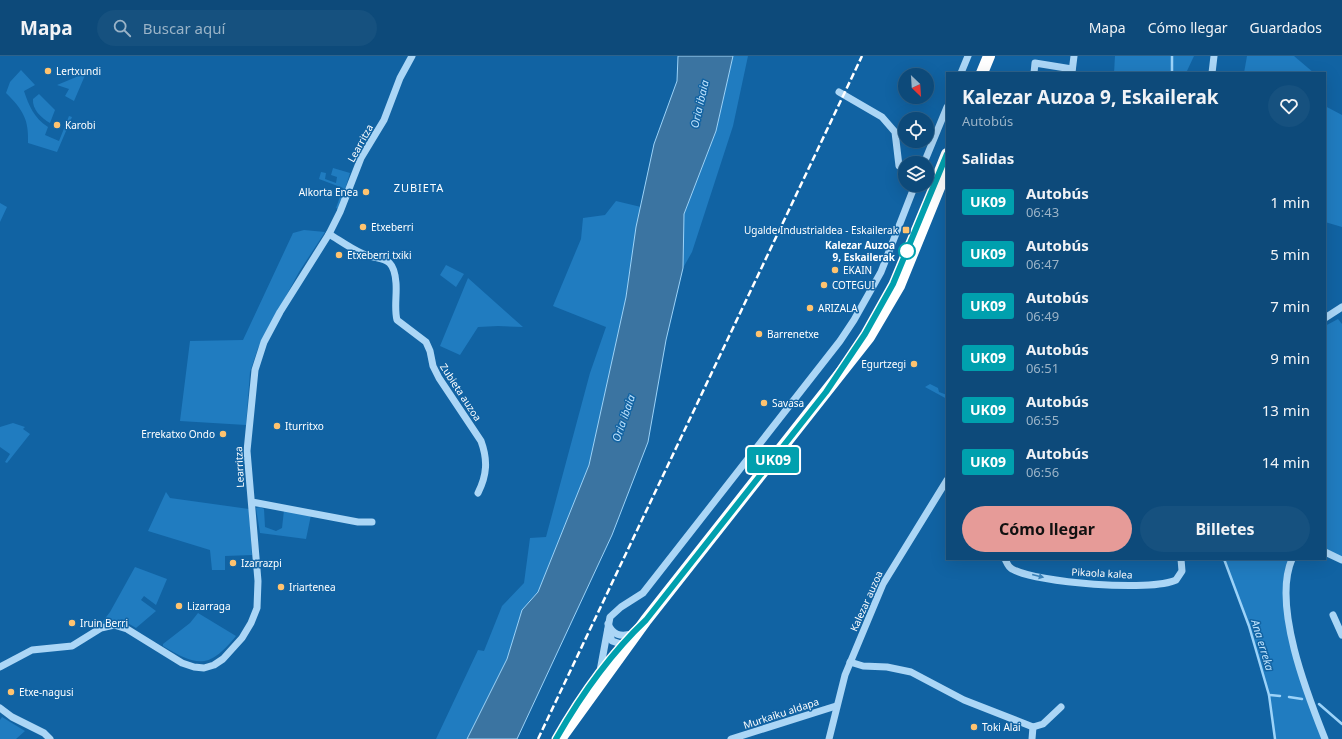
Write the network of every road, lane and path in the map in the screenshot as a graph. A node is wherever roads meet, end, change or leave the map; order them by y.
1 (412, 56) edge
2 (968, 56) edge
3 (990, 56) edge
4 (1074, 56) edge
5 (1214, 56) edge
6 (1034, 59) edge
7 (1072, 71) edge
8 (961, 72) edge
9 (983, 72) edge
10 (1034, 72) edge
11 (1212, 72) edge
12 (838, 92) dead end
13 (946, 109) edge
14 (927, 156) edge
15 (946, 156) edge
16 (898, 158) edge
17 (946, 170) edge
18 (912, 192) edge
19 (329, 234) junction
20 (1342, 307) edge
21 (1326, 317) edge
22 (826, 392) junction
23 (946, 483) edge
24 (478, 492) dead end
25 (252, 502) junction
26 (372, 522) dead end
27 (1326, 552) edge
28 (1006, 560) edge
29 (1181, 560) edge
30 (1292, 560) edge
31 (1342, 560) edge
32 (1333, 615) dead end
33 (608, 626) junction
34 (1342, 635) edge
35 (634, 636) junction
36 (619, 639) junction
37 (850, 662) junction
38 (0, 667) edge
39 (603, 673) junction
40 (836, 706) junction
41 (1061, 707) dead end
42 (0, 708) edge
43 (1033, 727) junction
44 (831, 738) edge
45 (50, 739) edge
46 (556, 739) edge
47 (560, 739) edge
48 (732, 739) edge
49 (1032, 739) edge
50 (1325, 739) edge

1 - 19 street, Learritza
2 - 8 street
3 - 9 highway
4 - 7 street
5 - 11 street
6 - 7 street
6 - 10 street
12 - 16 street
13 - 14 street
15 - 22 highway
17 - 22 highway
18 - 33 street
19 - 24 street, Zubieta auzoa
19 - 25 street, Learritza
20 - 21 street
22 - 35 highway
23 - 37 street, Kalezar auzoa
25 - 26 street
25 - 38 street, Learritza
27 - 31 street
28 -> 29 street, Pikaola kalea
30 - 50 street
32 - 34 street
33 - 36 street
33 - 36 street
33 - 39 street
35 - 36 highway
35 - 39 highway
36 - 39 highway
37 - 40 street, Kalezar auzoa
37 - 43 street
39 - 46 highway
39 - 47 highway
40 - 44 street, Kalezar auzoa
40 - 48 street, Murkaiku aldapa
41 - 43 street
42 - 45 street
43 - 49 street

